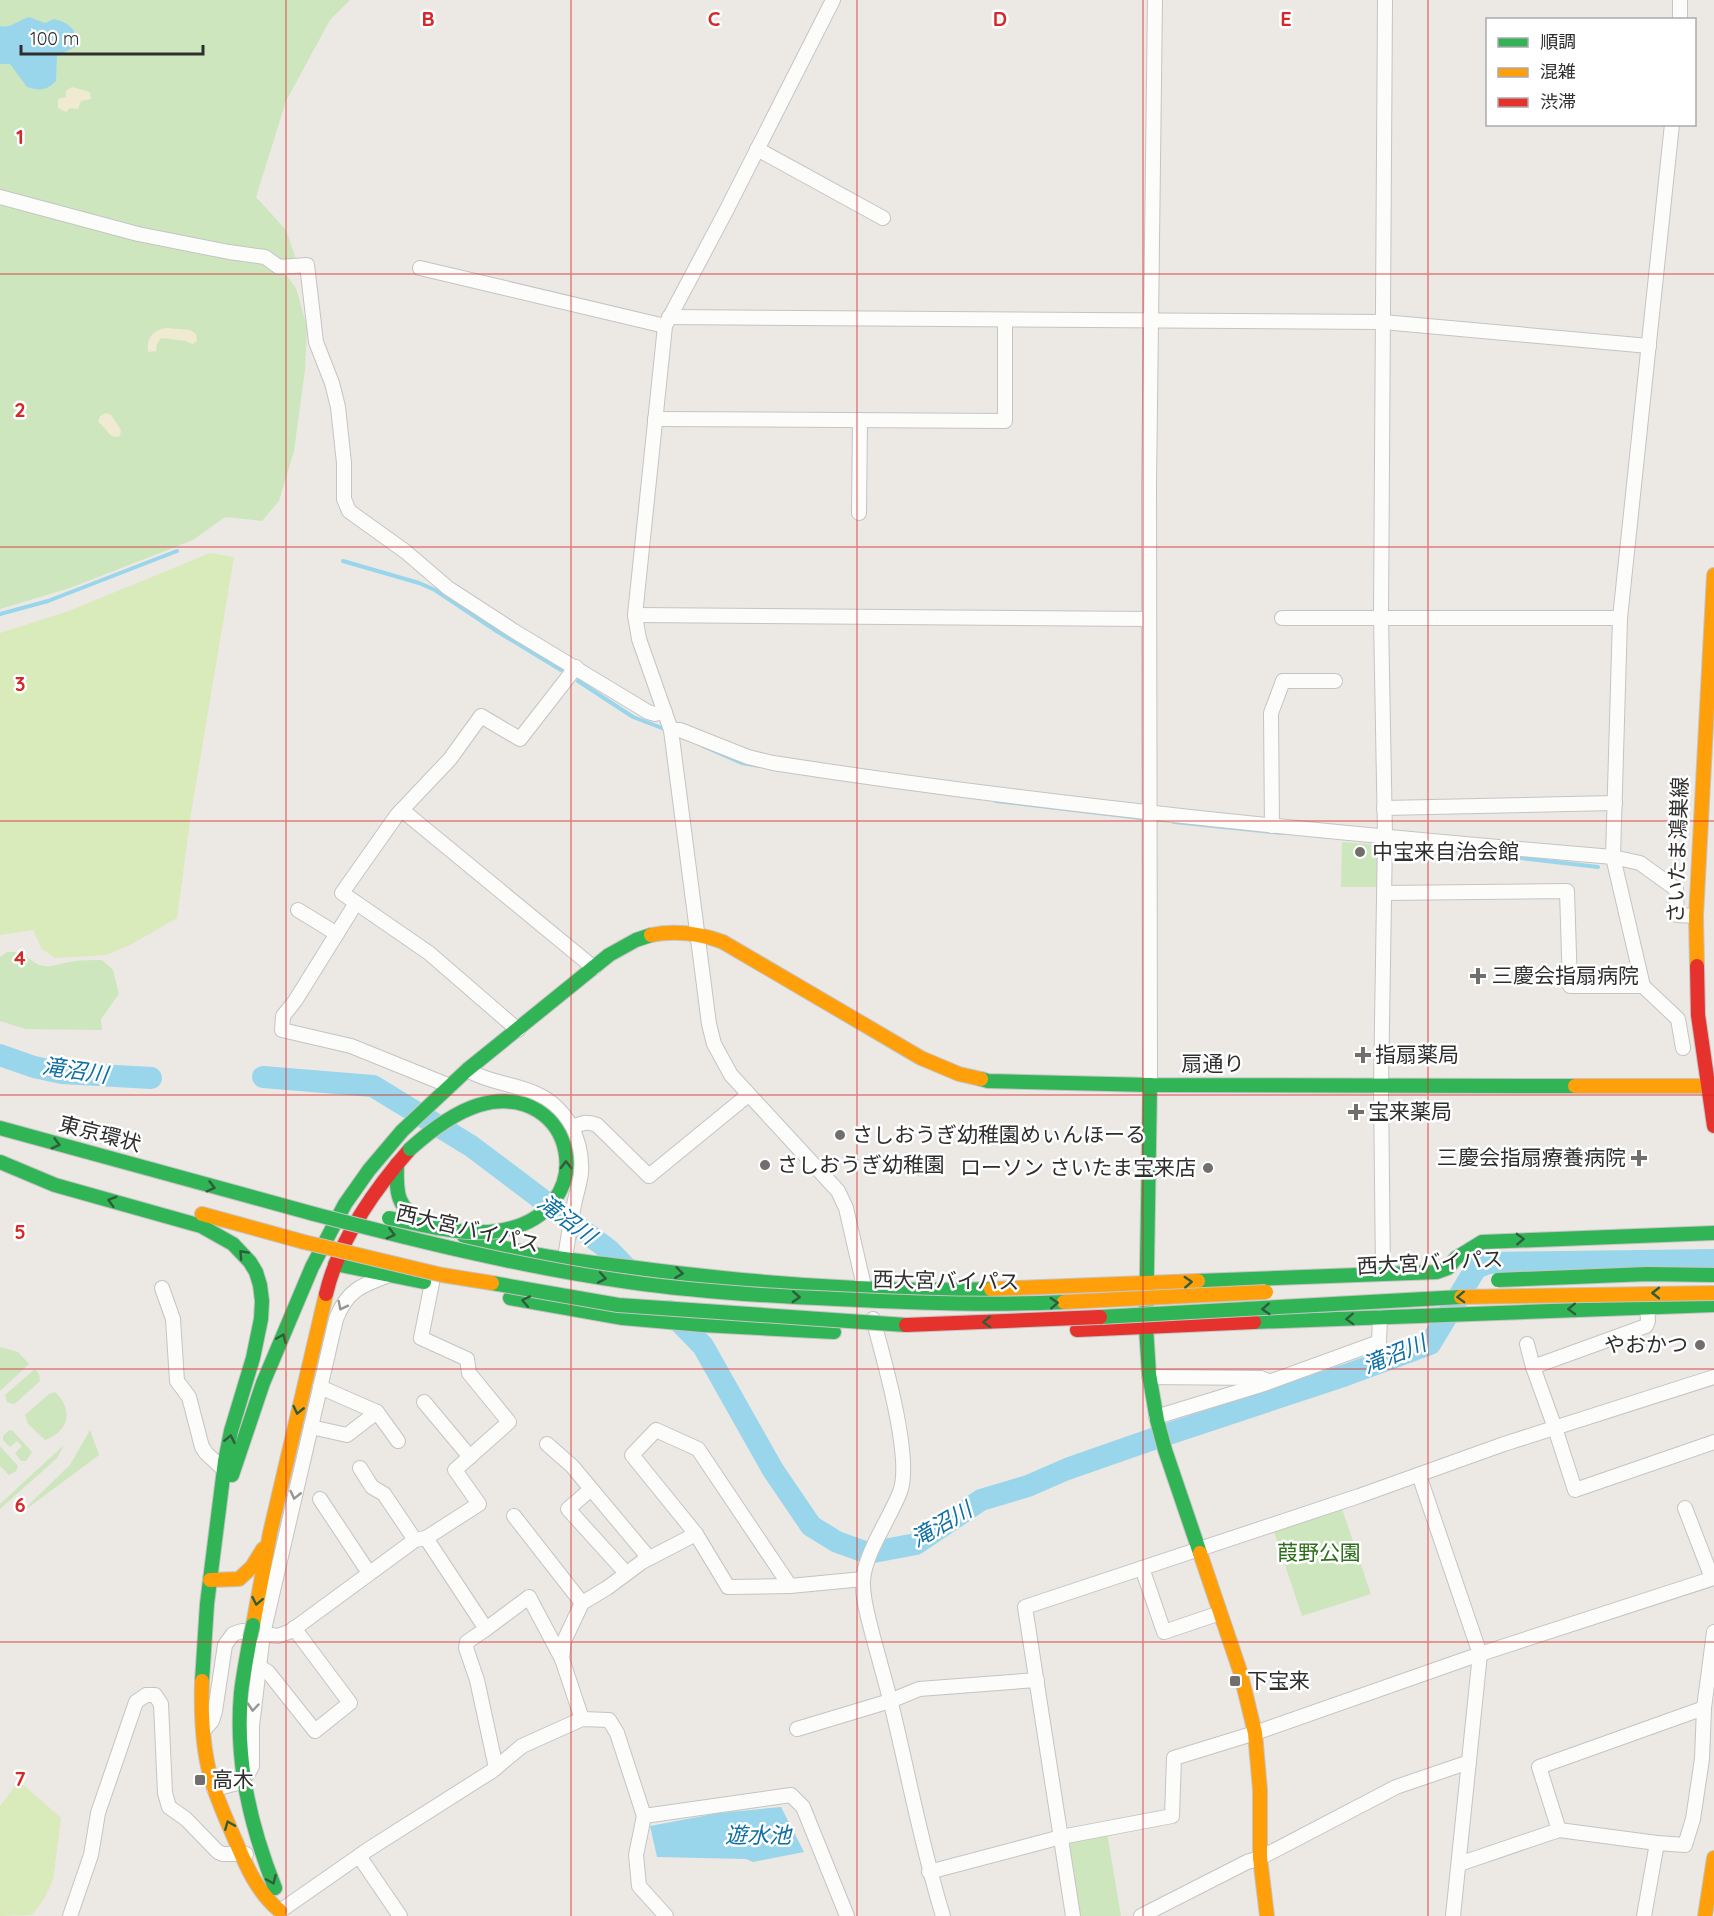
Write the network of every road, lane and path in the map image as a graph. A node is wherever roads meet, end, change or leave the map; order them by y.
1 (833, 0) edge
2 (1155, 0) edge
3 (1385, 0) edge
4 (1680, 0) edge
5 (1680, 18) edge
6 (1672, 126) edge
7 (757, 149) junction
8 (0, 197) edge
9 (883, 218) dead end
10 (420, 268) dead end
11 (1005, 320) junction
12 (1150, 321) junction
13 (667, 322) junction
14 (1383, 322) junction
15 (1649, 346) junction
16 (655, 419) junction
17 (860, 420) junction
18 (859, 513) dead end
19 (1714, 575) edge
20 (1713, 608) edge
21 (635, 615) junction
22 (1381, 617) junction
23 (1282, 618) dead end
24 (1620, 618) junction
25 (1148, 619) junction
26 (576, 668) junction
27 (1335, 681) dead end
28 (665, 712) junction
29 (671, 730) junction
30 (1615, 803) junction
31 (1384, 808) junction
32 (402, 810) junction
33 (1150, 814) junction
34 (1272, 826) junction
35 (1714, 831) edge
36 (1385, 837) junction
37 (1699, 839) junction
38 (1613, 857) junction
39 (1698, 863) junction
40 (1714, 870) edge
41 (1384, 893) junction
42 (356, 903) junction
43 (298, 910) dead end
44 (1696, 916) junction
45 (337, 934) junction
46 (698, 934) junction
47 (594, 968) junction
48 (1643, 986) junction
49 (518, 1030) junction
50 (1683, 1048) dead end
51 (467, 1070) junction
52 (1150, 1085) junction
53 (450, 1086) junction
54 (1381, 1086) junction
55 (1710, 1086) edge
56 (748, 1095) junction
57 (1714, 1126) edge
58 (572, 1127) junction
59 (0, 1128) edge
60 (0, 1160) edge
61 (397, 1164) junction
62 (358, 1186) junction
63 (315, 1209) junction
64 (189, 1216) junction
65 (1714, 1233) edge
66 (565, 1258) junction
67 (335, 1264) junction
68 (1383, 1274) junction
69 (389, 1275) junction
70 (1714, 1275) edge
71 (1487, 1281) dead end
72 (1453, 1282) dead end
73 (432, 1283) junction
74 (1147, 1284) junction
75 (162, 1288) dead end
76 (864, 1288) junction
77 (1714, 1293) edge
78 (1714, 1305) edge
79 (1647, 1306) junction
80 (561, 1308) junction
81 (1380, 1317) junction
82 (1146, 1327) junction
83 (877, 1334) junction
84 (1527, 1344) dead end
85 (1533, 1367) junction
86 (1149, 1377) junction
87 (1714, 1377) edge
88 (1269, 1382) junction
89 (304, 1387) junction
90 (320, 1387) junction
91 (424, 1402) dead end
92 (376, 1412) junction
93 (1157, 1421) junction
94 (311, 1427) junction
95 (1555, 1428) junction
96 (398, 1441) dead end
97 (1714, 1442) edge
98 (547, 1444) dead end
99 (470, 1457) junction
100 (360, 1468) dead end
101 (224, 1469) junction
102 (1419, 1475) junction
103 (591, 1489) junction
104 (320, 1499) dead end
105 (1685, 1509) dead end
106 (514, 1516) dead end
107 (215, 1532) junction
108 (270, 1533) junction
109 (696, 1534) junction
110 (421, 1539) junction
111 (1198, 1548) junction
112 (649, 1558) junction
113 (1142, 1568) junction
114 (626, 1573) junction
115 (864, 1573) junction
116 (369, 1574) junction
117 (1713, 1578) edge
118 (210, 1580) junction
119 (790, 1586) junction
120 (582, 1603) junction
121 (1220, 1613) junction
122 (294, 1628) junction
123 (486, 1629) junction
124 (1714, 1632) edge
125 (255, 1633) junction
126 (1480, 1654) junction
127 (562, 1659) junction
128 (258, 1666) junction
129 (1037, 1680) junction
130 (890, 1701) junction
131 (1704, 1708) junction
132 (582, 1719) junction
133 (797, 1729) dead end
134 (204, 1730) junction
135 (1255, 1733) junction
136 (1469, 1762) junction
137 (496, 1768) junction
138 (242, 1779) junction
139 (214, 1789) junction
140 (644, 1816) junction
141 (1559, 1830) junction
142 (1061, 1838) junction
143 (1657, 1844) junction
144 (259, 1850) junction
145 (241, 1854) junction
146 (359, 1856) junction
147 (1260, 1858) junction
148 (1714, 1858) edge
149 (1459, 1864) junction
150 (929, 1872) junction
151 (282, 1913) edge
152 (70, 1916) edge
153 (400, 1916) edge
154 (666, 1916) edge
155 (847, 1916) edge
156 (943, 1916) edge
157 (1073, 1916) edge
158 (1141, 1916) edge
159 (1267, 1916) edge
160 (1453, 1916) edge
161 (1644, 1916) edge
162 (1705, 1916) edge
163 (1714, 1916) edge

1 - 7 street
2 - 12 street
3 - 14 street
4 - 5 street
6 - 15 street
7 - 9 street
7 - 13 street
8 - 26 street
10 - 13 street
11 - 12 street
11 - 13 street
11 - 17 street
12 - 14 street
12 - 25 street
13 - 16 street
14 - 15 street
14 - 22 street
15 - 24 street
16 - 17 street
16 - 21 street
17 - 18 street
19 - 20 main road, さいたま鴻巣線
20 - 37 main road, さいたま鴻巣線
21 - 25 street
21 - 28 street
22 - 23 street
22 - 24 street
22 - 31 street
24 - 30 street
25 - 33 street
26 - 28 street
26 - 32 street
27 - 34 street
28 - 29 street
29 - 33 street
29 - 46 street
30 - 31 street
30 - 38 street
31 - 36 street
32 - 42 street
32 - 47 street
33 - 34 street
33 - 52 street
34 - 36 street
35 - 37 main road
36 - 38 street
36 - 41 street
37 - 39 main road, さいたま鴻巣線
38 - 44 street
38 - 48 street
39 - 40 street
39 - 44 main road, さいたま鴻巣線
41 - 48 street
41 - 54 street
42 - 45 street
42 - 49 street
43 - 45 street
44 - 55 main road, さいたま鴻巣線
45 - 53 street
46 - 47 main road, 扇通り
46 - 52 main road, 扇通り
46 - 56 street
47 - 49 main road, 扇通り
48 - 50 street
49 - 51 main road, 扇通り
51 - 53 main road, 扇通り
51 - 58 street
52 - 54 main road, 扇通り
52 - 74 main road
53 - 62 main road, 扇通り
54 - 55 main road, 扇通り
54 - 68 street
55 - 57 main road, さいたま鴻巣線
56 - 58 street
56 - 76 street
58 - 66 street
59 -> 63 main road, 東京環状
64 -> 60 main road
63 -> 61 main road, bridge
61 - 66 main road
61 - 67 main road
62 - 89 main road
107 -> 62 main road
63 -> 72 main road, 西大宮バイパス, bridge
77 -> 64 main road, 西大宮バイパス, bridge
101 -> 64 main road
68 -> 65 main road
66 -> 76 main road
66 - 80 street
67 - 69 main road
67 - 89 main road
74 -> 68 main road
69 - 73 main road
69 -> 90 street
70 - 71 main road, 西大宮バイパス, bridge
80 -> 73 main road
73 - 99 street
74 - 76 main road
74 - 82 main road
75 - 101 street
76 - 83 street
78 - 79 main road
79 -> 81 main road
79 - 85 street
80 - 83 main road
81 -> 82 main road
81 - 88 street
82 - 83 main road
82 - 86 main road
83 - 115 street
84 - 85 street
85 - 95 street
86 - 88 street
86 - 93 main road
87 - 95 street
88 - 93 street
89 -> 108 main road
90 - 92 street
90 - 94 street
91 - 99 street
92 - 94 street
92 - 96 street
93 - 111 main road
94 -> 125 street
95 - 97 street
95 - 102 street
98 - 103 street
99 - 110 street
100 - 110 street
101 - 107 main road
102 - 111 street
102 - 126 street
103 - 112 street
103 - 114 street
104 - 116 street
105 - 117 street
106 - 120 street
107 - 118 main road
108 - 118 main road
108 -> 125 main road
109 - 112 street
109 - 119 street
109 - 119 street
110 - 116 street
110 - 123 street
111 - 113 street
111 - 121 main road
112 - 114 street
113 - 121 street
113 - 129 street
114 - 120 street
115 - 119 street
115 - 130 street
116 - 122 street
117 - 126 street
118 - 134 main road
120 - 127 street
121 - 135 main road
122 - 125 street
122 - 128 street
123 - 127 street
123 - 137 street
124 - 131 street
125 - 128 street
125 - 134 street
125 - 138 main road
126 - 135 street
126 - 136 street
127 - 132 street
128 -> 138 street
129 - 130 street
129 - 142 street
130 - 133 street
130 - 150 street
131 - 141 street
131 - 143 street
132 - 137 street
132 - 140 street
134 - 139 main road
135 - 142 street
135 - 147 main road
136 - 147 street
136 - 149 street
137 - 146 street
138 - 139 street
138 - 144 main road
145 -> 139 main road
140 - 154 street
140 - 155 street
141 - 143 street
141 - 149 street
142 - 150 street
142 - 157 street
143 - 161 street
144 - 145 street
144 -> 151 main road
145 - 151 main road
145 - 152 street
146 - 151 street
146 - 153 street
147 - 158 street
147 - 159 main road
148 - 162 main road
149 - 160 street
150 - 156 street
162 - 163 street

